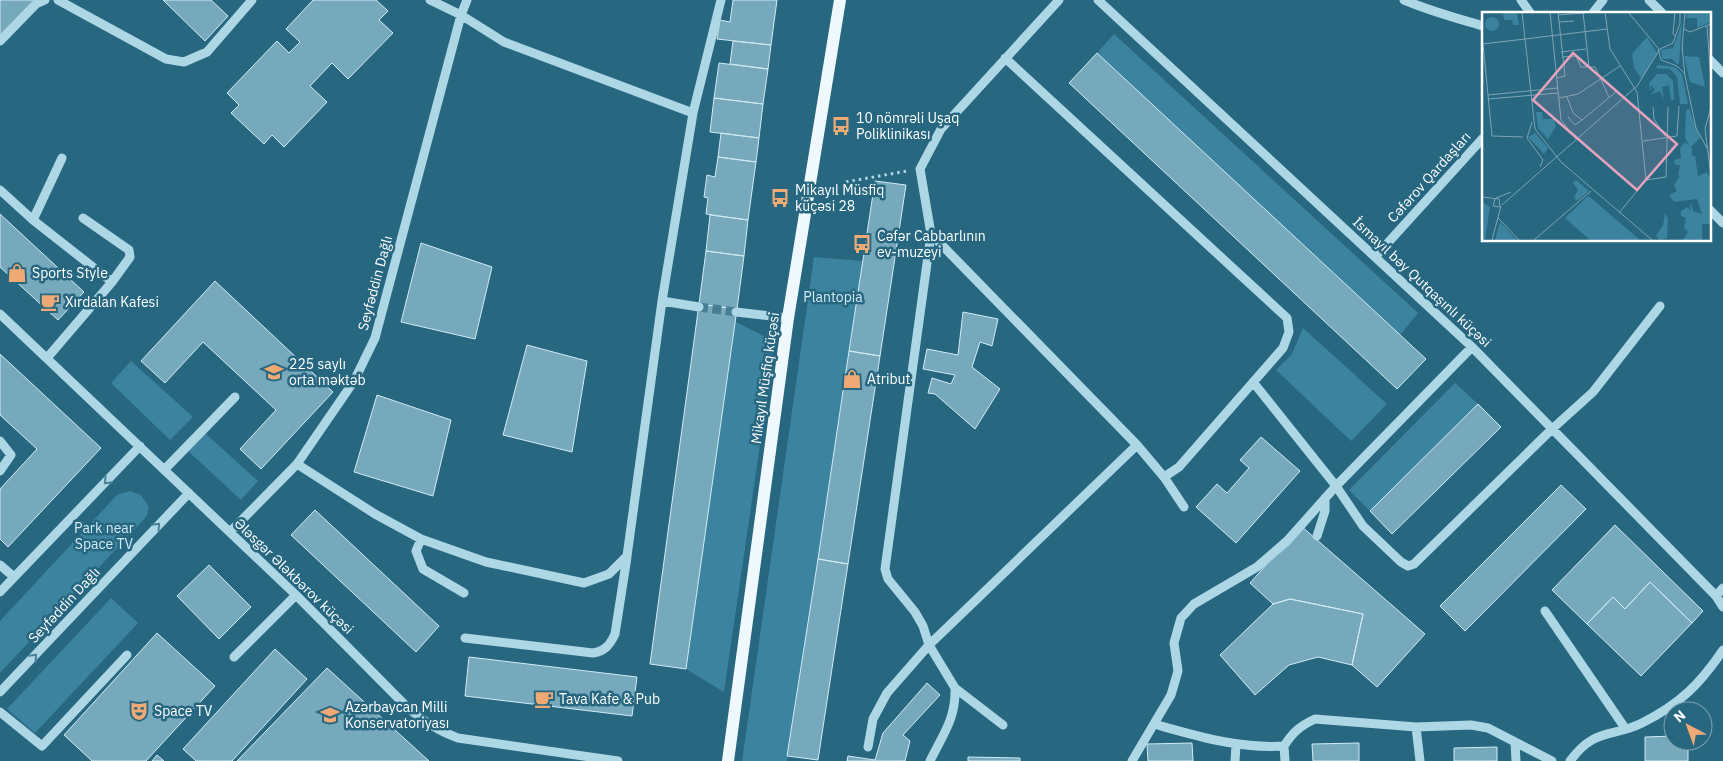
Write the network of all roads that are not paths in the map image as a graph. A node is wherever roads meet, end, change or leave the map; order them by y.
1 (45, 0) edge
2 (58, 0) edge
3 (252, 0) edge
4 (430, 0) edge
5 (467, 0) edge
6 (721, 0) edge
7 (840, 0) edge
8 (1059, 0) edge
9 (1098, 0) edge
10 (1404, 0) edge
11 (1521, 0) edge
12 (1603, 0) edge
13 (1649, 0) edge
14 (1529, 12) edge
15 (1594, 12) edge
16 (1661, 12) edge
17 (461, 15) junction
18 (1482, 26) edge
19 (0, 41) edge
20 (1005, 58) junction
21 (1710, 60) edge
22 (1723, 73) edge
23 (693, 113) junction
24 (1482, 139) edge
25 (62, 158) dead end
26 (0, 190) edge
27 (1710, 210) edge
28 (83, 218) dead end
29 (33, 220) junction
30 (1723, 223) edge
31 (931, 234) junction
32 (1375, 256) junction
33 (112, 282) junction
34 (662, 301) junction
35 (1660, 306) dead end
36 (699, 307) tunnel mouth
37 (736, 312) tunnel mouth
38 (0, 314) edge
39 (788, 318) junction
40 (1472, 347) junction
41 (47, 358) junction
42 (1253, 382) junction
43 (235, 397) dead end
44 (1551, 430) junction
45 (0, 440) edge
46 (1137, 445) junction
47 (140, 446) junction
48 (297, 464) junction
49 (164, 470) junction
50 (0, 471) edge
51 (1164, 477) junction
52 (1336, 486) junction
53 (189, 493) junction
54 (1325, 498) junction
55 (1184, 507) dead end
56 (230, 532) junction
57 (1317, 536) dead end
58 (421, 539) junction
59 (627, 556) junction
60 (0, 564) edge
61 (14, 578) junction
62 (1723, 588) edge
63 (0, 592) edge
64 (464, 593) dead end
65 (296, 595) junction
66 (1716, 596) junction
67 (1723, 607) edge
68 (1545, 611) dead end
69 (465, 638) dead end
70 (929, 645) junction
71 (1723, 650) edge
72 (127, 655) dead end
73 (234, 657) dead end
74 (955, 688) junction
75 (0, 692) edge
76 (0, 712) edge
77 (1154, 724) junction
78 (1003, 725) dead end
79 (1416, 727) junction
80 (1625, 728) junction
81 (1515, 742) junction
82 (1236, 744) junction
83 (1284, 746) junction
84 (868, 748) dead end
85 (556, 756) edge
86 (618, 761) edge
87 (728, 761) edge
88 (930, 761) edge
89 (1132, 761) edge
90 (1235, 761) edge
91 (1285, 761) edge
92 (1420, 761) edge
93 (1516, 761) edge
94 (1552, 761) edge
95 (1570, 761) edge

1 - 19 street
2 - 3 street
4 - 17 street
5 - 17 street, Seyfəddin Dağlı
6 - 23 street
7 - 39 main road, Mikayıl Müşfiq küçəsi
8 - 20 street
9 - 32 street, İsmayıl bəy Qutqaşınlı küçəsi
10 - 18 street
11 - 14 street
12 - 15 street
13 - 16 street
17 - 23 street
17 - 48 street, Seyfəddin Dağlı
20 - 31 street
20 - 42 street
21 - 22 street
23 - 34 street
24 - 32 street, Cəfərov Qardaşları
25 - 29 street
26 - 29 street
27 - 30 street
28 - 33 street
29 - 33 street
31 - 46 street
31 - 70 street
32 - 40 street, İsmayıl bəy Qutqaşınlı küçəsi
33 - 41 street
34 - 36 street
34 - 59 street
35 - 44 street
37 - 39 street
38 - 41 street, Ələsgər Ələkbərov küçəsi
39 - 87 main road, Mikayıl Müşfiq küçəsi
40 - 44 street, İsmayıl bəy Qutqaşınlı küçəsi
40 - 52 street
41 - 47 street, Ələsgər Ələkbərov küçəsi
42 - 51 street
42 - 52 street
43 - 49 street
44 - 52 street
44 - 66 street, İsmayıl bəy Qutqaşınlı küçəsi
45 - 50 street
46 - 51 street
46 - 70 street
47 - 49 street, Ələsgər Ələkbərov küçəsi
47 -> 61 street
48 - 56 street, Seyfəddin Dağlı
48 - 58 street
49 - 53 street, Ələsgər Ələkbərov küçəsi
51 - 55 street
52 - 54 street
53 - 56 street, Ələsgər Ələkbərov küçəsi
75 -> 53 street, Seyfəddin Dağlı
54 - 57 street
54 - 77 street
56 - 65 street, Ələsgər Ələkbərov küçəsi
58 - 59 street
58 - 64 street
59 - 69 street
60 - 61 street
61 - 63 street
62 - 66 street
65 - 73 street
65 - 85 street, Ələsgər Ələkbərov küçəsi
66 - 67 street, İsmayıl bəy Qutqaşınlı küçəsi
68 - 80 street
70 - 74 street
70 - 84 street
71 - 80 street
72 - 76 street
74 - 78 street
74 - 88 street
77 - 82 street
77 - 89 street
79 - 81 street
79 - 83 street
79 - 92 street
80 - 95 street
81 - 93 street
81 - 94 street
82 - 83 street
82 - 90 street
83 - 91 street
85 - 86 street, Ələsgər Ələkbərov küçəsi

